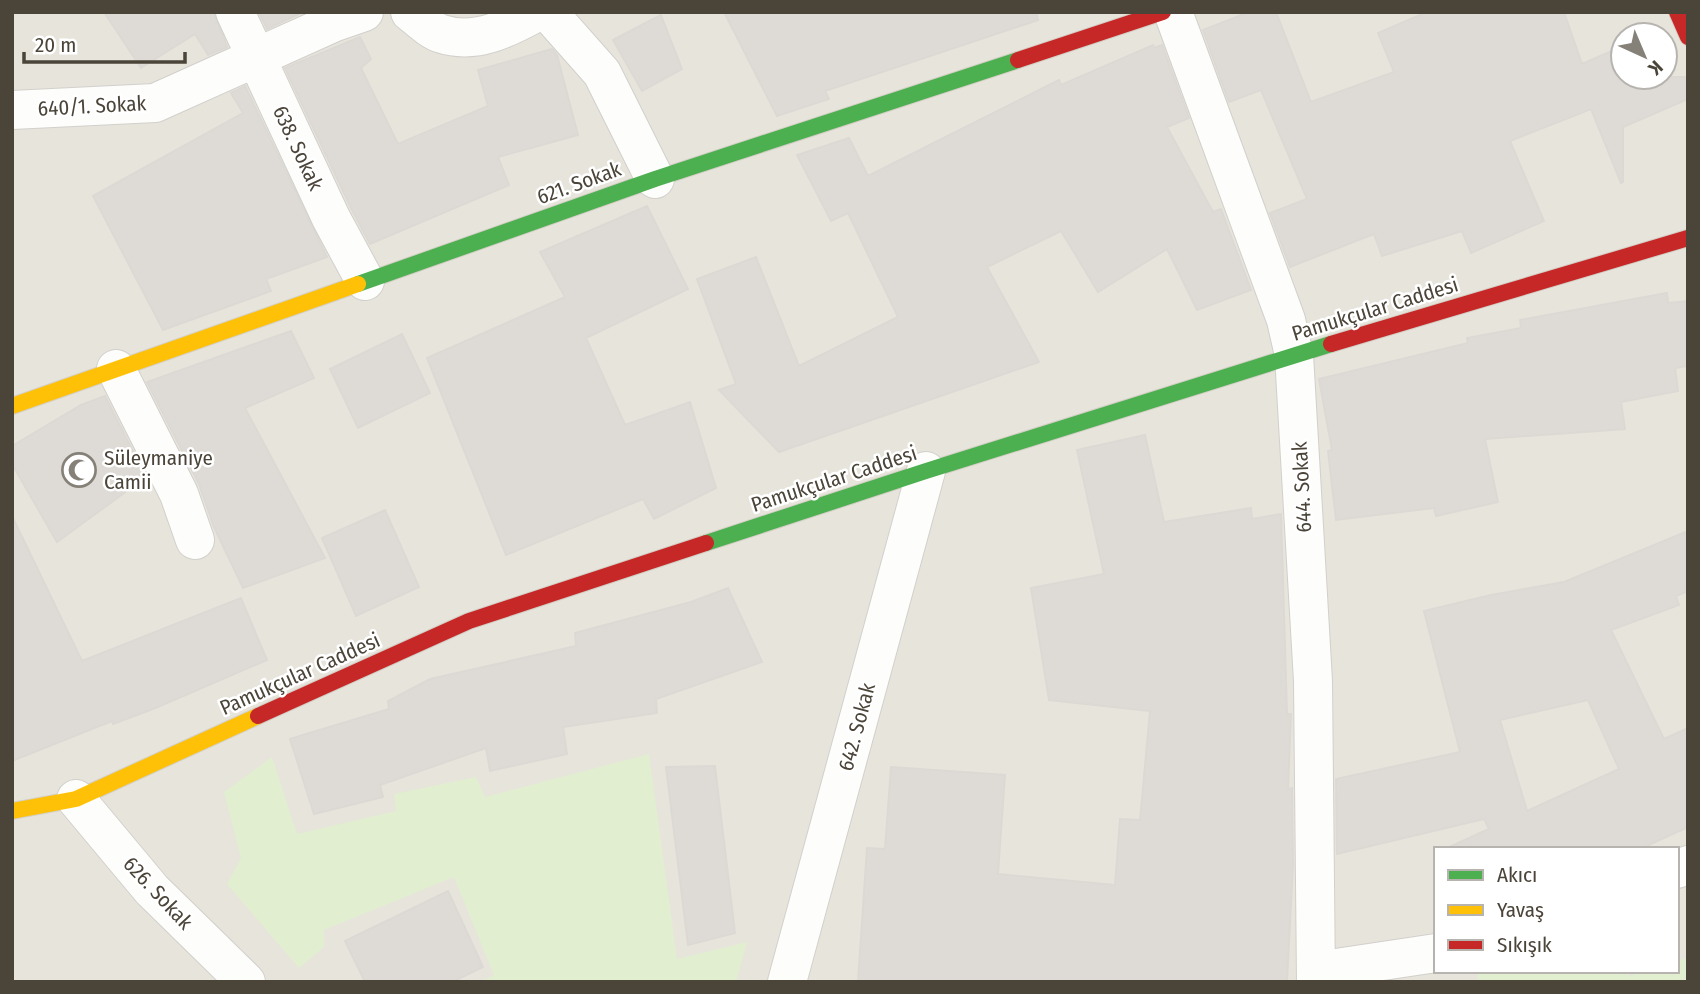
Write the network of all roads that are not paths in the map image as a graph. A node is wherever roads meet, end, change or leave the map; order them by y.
1 (235, 12) edge
2 (363, 12) edge
3 (410, 12) edge
4 (537, 12) edge
5 (548, 12) edge
6 (1163, 12) edge
7 (1174, 12) edge
8 (1677, 12) edge
9 (1688, 37) edge
10 (257, 57) junction
11 (12, 110) edge
12 (655, 178) junction
13 (1688, 238) edge
14 (365, 281) junction
15 (1294, 355) junction
16 (116, 369) junction
17 (12, 406) edge
18 (926, 471) junction
19 (195, 540) dead end
20 (76, 799) junction
21 (12, 811) edge
22 (1434, 953) edge
23 (1316, 976) edge
24 (246, 982) edge
25 (787, 982) edge

1 - 10 street, 638. Sokak
2 - 10 street, 640/1. Sokak
3 - 4 street
5 - 12 street
6 - 12 street, 621. Sokak
7 - 15 street, 644. Sokak
8 - 9 street
10 - 11 street, 640/1. Sokak
10 - 14 street, 638. Sokak
12 - 14 street, 621. Sokak
13 - 15 street, Pamukçular Caddesi
14 - 16 street, 621. Sokak
15 - 18 street, Pamukçular Caddesi
15 - 23 street, 644. Sokak
16 - 17 street, 621. Sokak
16 - 19 street
18 - 20 street, Pamukçular Caddesi
18 - 25 street, 642. Sokak
20 - 21 street, Pamukçular Caddesi
20 - 24 street, 626. Sokak
22 - 23 street

